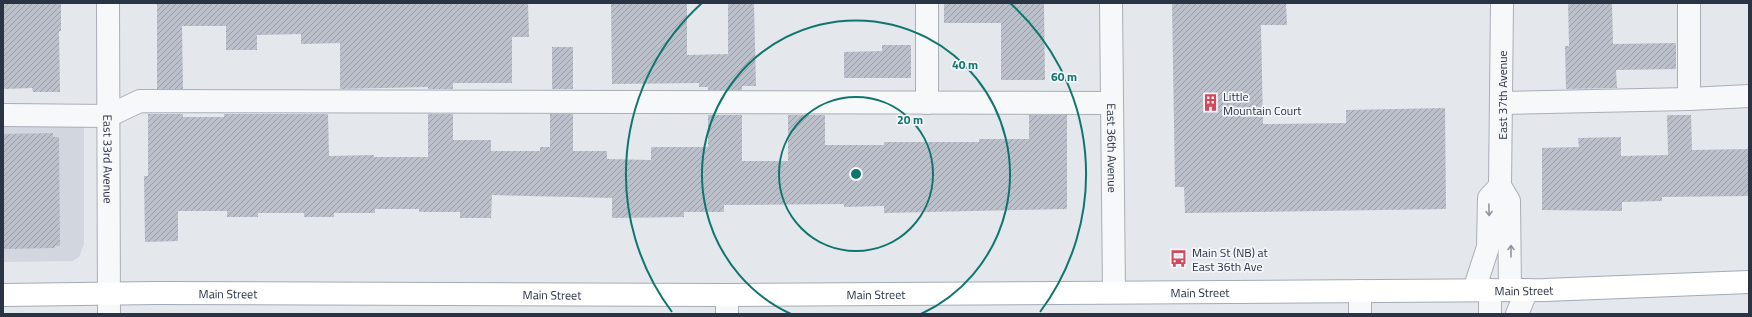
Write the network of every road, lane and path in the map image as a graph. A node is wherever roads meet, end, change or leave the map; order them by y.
1 (108, 3) edge
2 (927, 3) edge
3 (1111, 3) edge
4 (1502, 3) edge
5 (1689, 3) edge
6 (1749, 96) edge
7 (1689, 99) junction
8 (927, 103) junction
9 (1111, 103) junction
10 (1502, 104) junction
11 (5, 115) dead end
12 (108, 116) junction
13 (1500, 186) junction
14 (1749, 282) edge
15 (1500, 290) junction
16 (1360, 291) junction
17 (1114, 292) junction
18 (3, 295) edge
19 (108, 304) edge
20 (727, 305) edge
21 (1360, 314) edge
22 (1490, 314) edge
23 (1517, 314) edge

1 - 12 street, East 33rd Avenue
2 - 8 street
3 - 9 street, East 36th Avenue
4 - 10 street, East 37th Avenue
5 - 7 street
6 - 7 street
7 - 10 street
8 - 9 street
8 - 12 street
9 - 17 street, East 36th Avenue
10 - 13 street, East 37th Avenue
11 - 12 street
12 - 19 street, East 33rd Avenue
15 -> 13 street, East 37th Avenue
13 -> 15 street, East 37th Avenue
14 - 15 main road, Main Street
15 - 16 main road, Main Street
15 - 22 street, East 37th Avenue
15 - 23 street, East 37th Avenue
16 - 17 main road, Main Street
16 - 21 street
17 - 20 main road, Main Street
18 - 19 main road, Main Street
19 - 20 main road, Main Street

